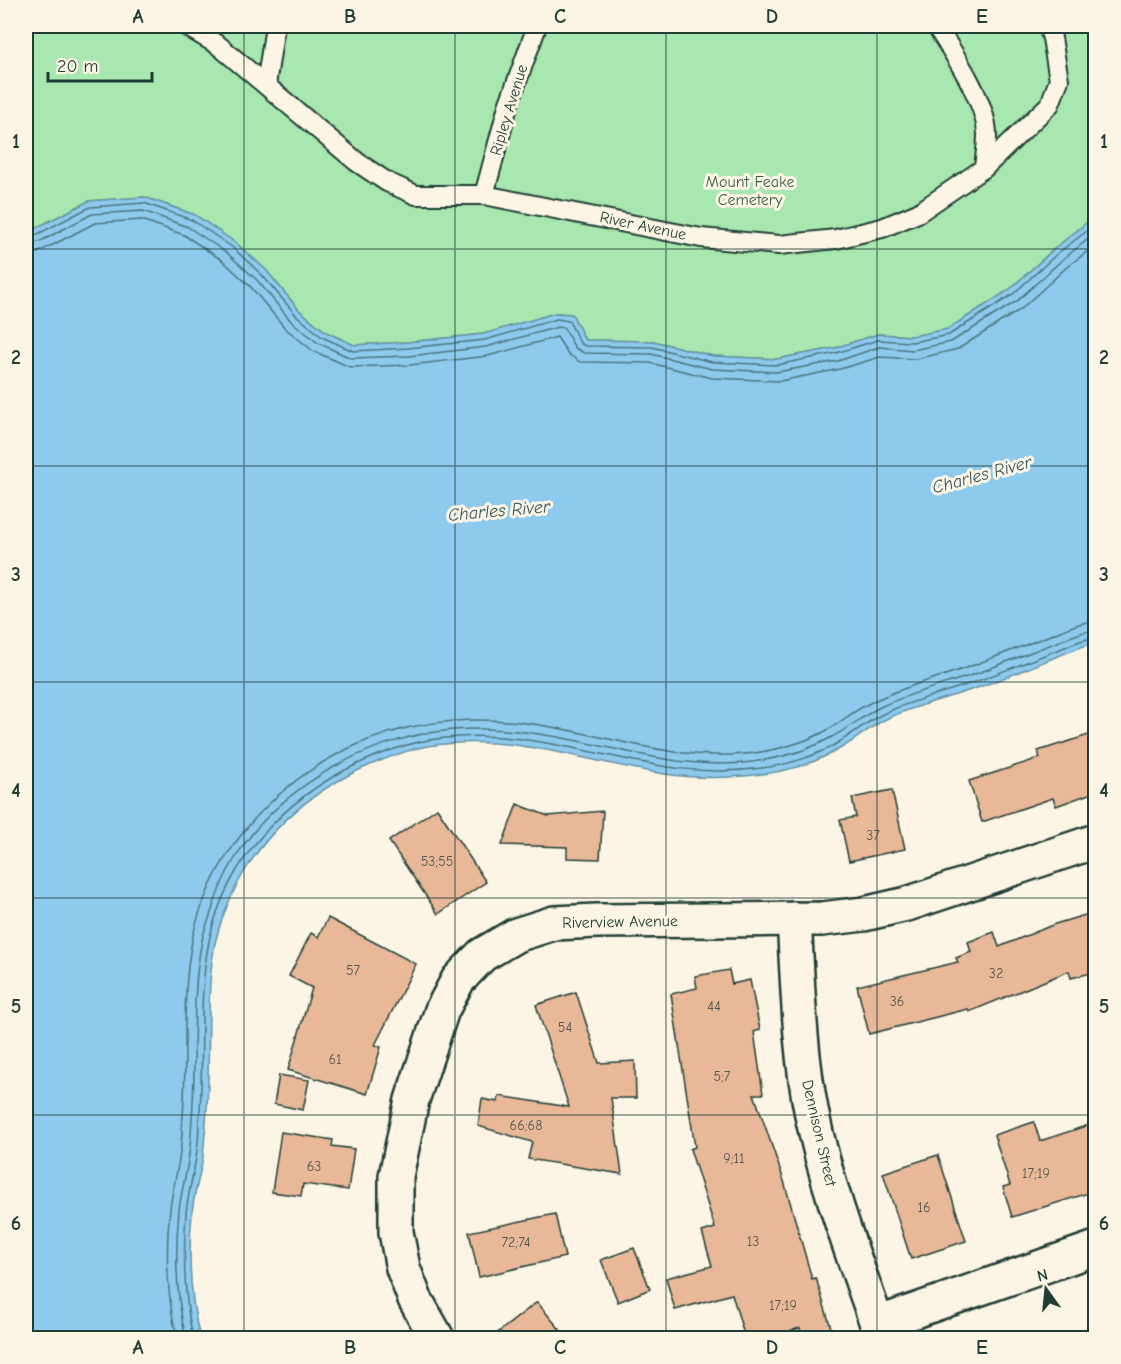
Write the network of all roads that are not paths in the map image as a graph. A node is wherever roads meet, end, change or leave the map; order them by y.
1 (186, 26) edge
2 (275, 26) edge
3 (537, 26) edge
4 (936, 26) edge
5 (1048, 26) edge
6 (266, 85) junction
7 (984, 168) junction
8 (484, 195) junction
9 (1095, 841) edge
10 (794, 919) junction
11 (1095, 1248) edge
12 (880, 1331) edge
13 (437, 1338) edge

1 - 6 lane, River Avenue
2 - 6 lane
3 - 8 lane, Ripley Avenue
4 - 7 lane
5 - 7 lane, River Avenue
6 - 8 lane, River Avenue
7 - 8 lane, River Avenue
9 - 10 street, Riverview Avenue
10 - 12 street, Dennison Street
10 - 13 street, Riverview Avenue
11 - 12 street

